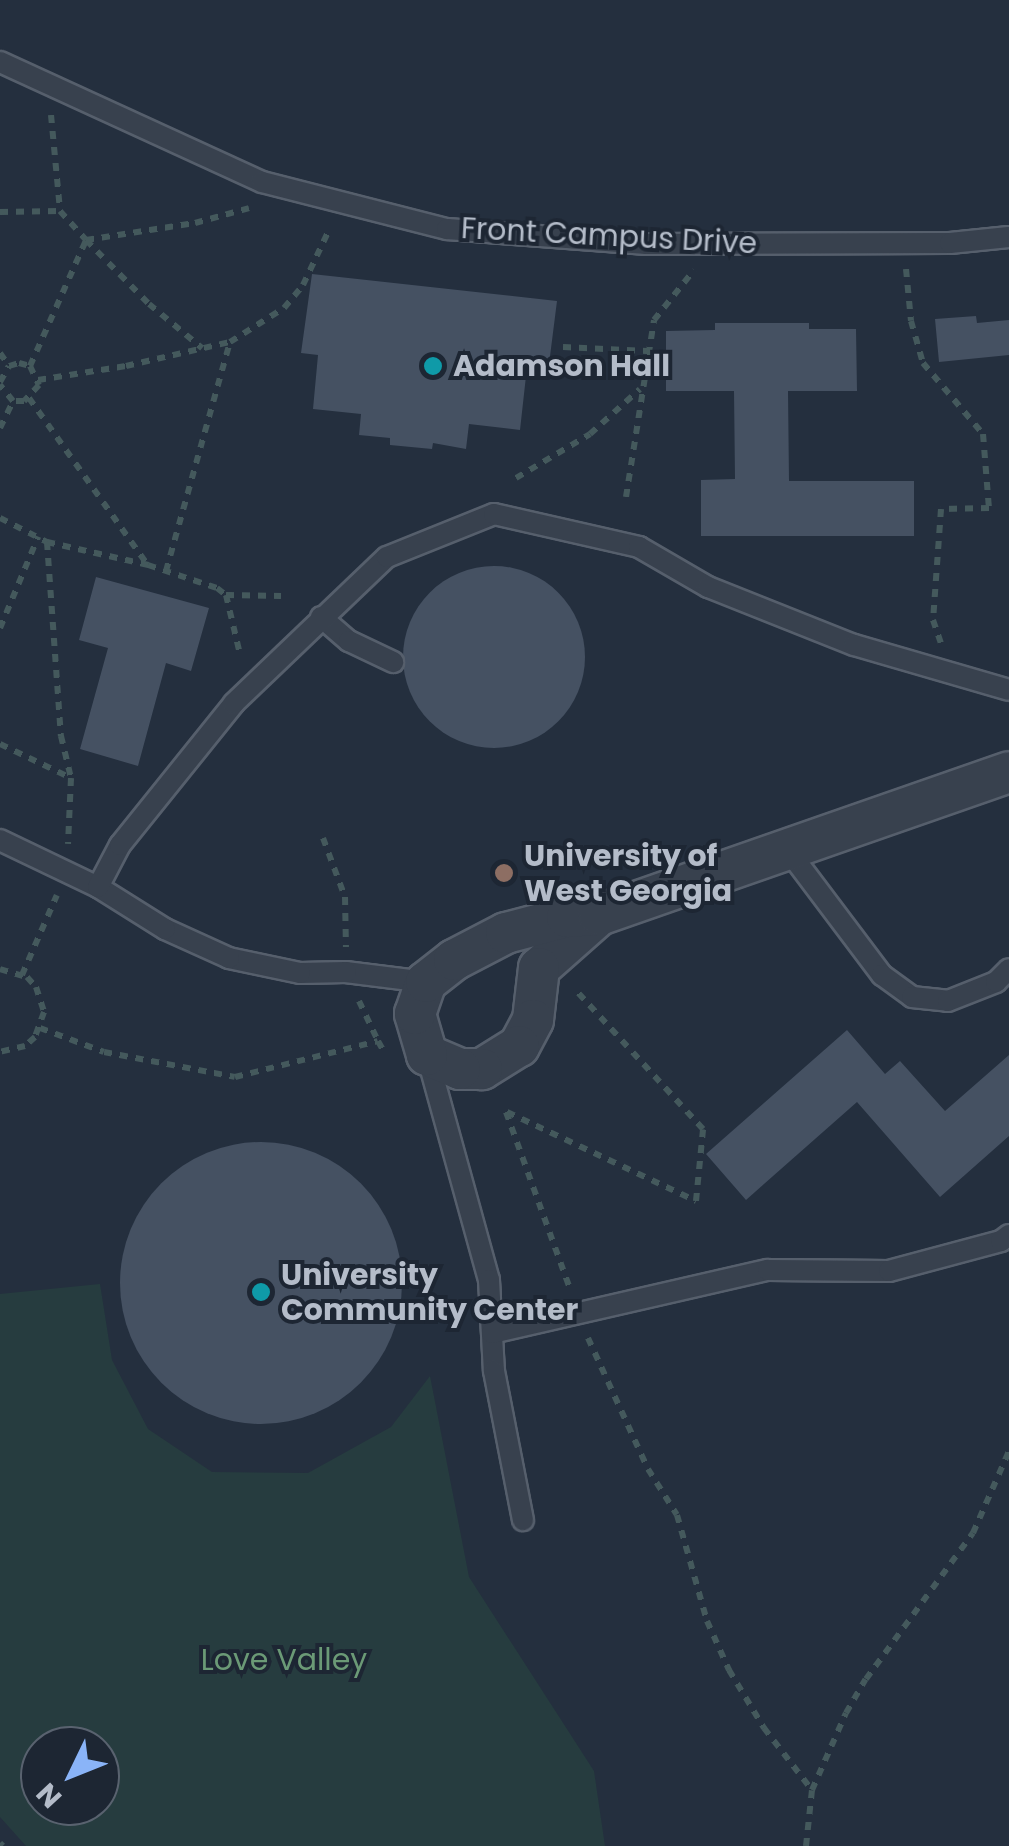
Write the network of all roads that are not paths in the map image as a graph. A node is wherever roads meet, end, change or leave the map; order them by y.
1 (0, 62) edge
2 (1009, 237) edge
3 (322, 617) junction
4 (394, 662) dead end
5 (1009, 690) edge
6 (1009, 772) edge
7 (0, 840) edge
8 (787, 849) junction
9 (98, 887) junction
10 (599, 916) junction
11 (1009, 969) edge
12 (426, 982) junction
13 (427, 1055) junction
14 (1009, 1235) edge
15 (492, 1334) junction
16 (523, 1520) dead end

1 - 2 lane, Front Campus Drive
3 - 4 lane
3 - 5 lane
3 - 9 lane
6 - 8 street
7 - 9 lane
8 - 10 street
8 - 11 lane
9 - 12 lane
10 - 12 street
10 - 13 street
12 - 13 street
13 - 15 lane
14 - 15 lane
15 - 16 lane

